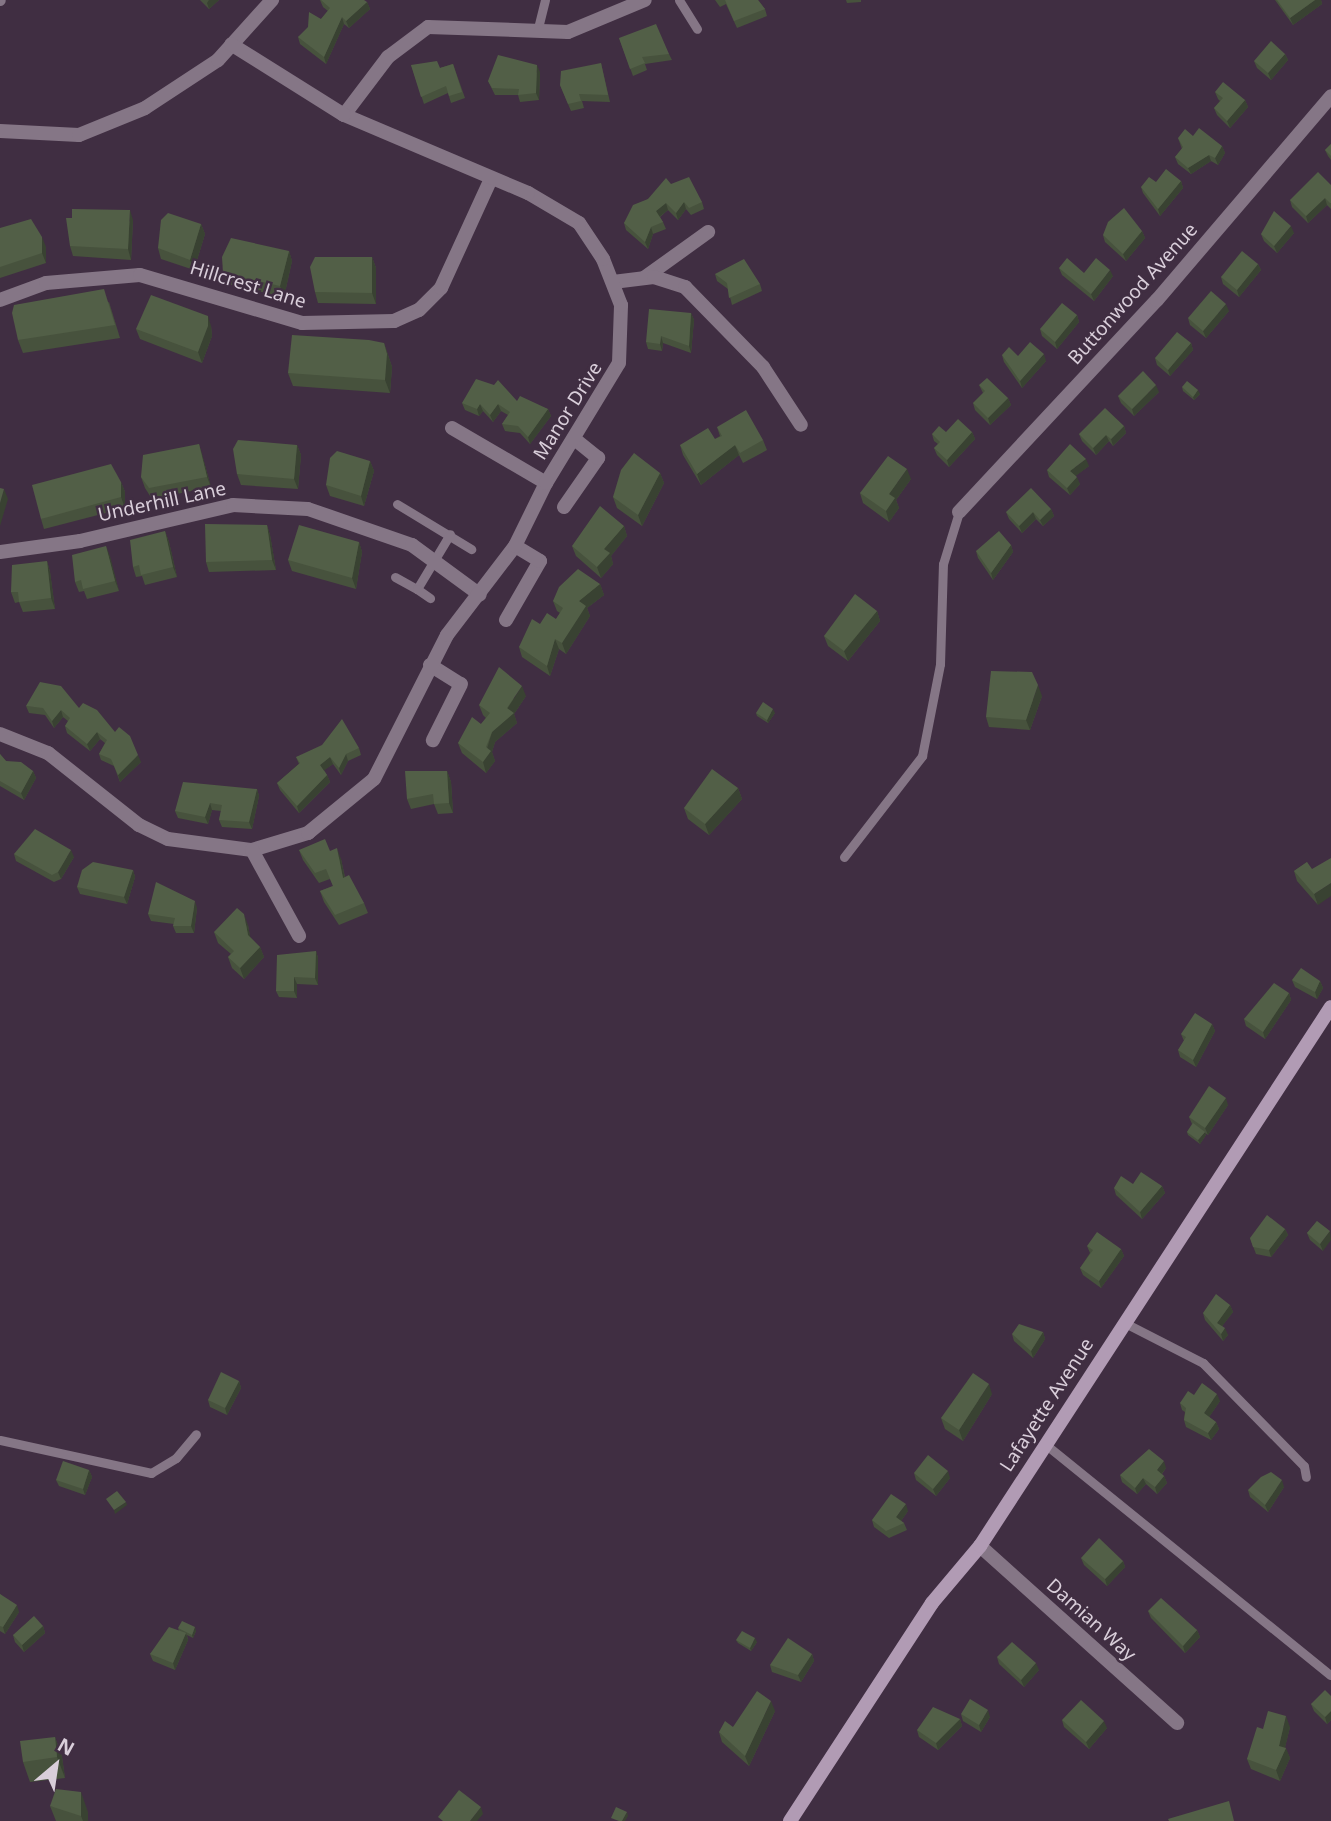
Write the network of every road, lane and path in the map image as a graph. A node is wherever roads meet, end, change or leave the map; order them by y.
1 (272, 0) edge
2 (545, 0) edge
3 (645, 0) edge
4 (679, 0) edge
5 (697, 29) dead end
6 (537, 32) junction
7 (231, 44) junction
8 (1331, 96) edge
9 (344, 115) junction
10 (0, 131) edge
11 (491, 179) junction
12 (708, 232) dead end
13 (644, 278) junction
14 (613, 282) junction
15 (0, 300) edge
16 (802, 425) dead end
17 (452, 428) dead end
18 (576, 440) junction
19 (546, 482) junction
20 (397, 504) dead end
21 (564, 507) dead end
22 (959, 512) joint
23 (450, 534) junction
24 (515, 546) junction
25 (471, 549) dead end
26 (0, 552) edge
27 (435, 560) junction
28 (395, 577) dead end
29 (417, 589) junction
30 (480, 595) junction
31 (430, 598) dead end
32 (506, 620) dead end
33 (430, 665) junction
34 (0, 734) edge
35 (433, 740) dead end
36 (252, 850) junction
37 (844, 857) dead end
38 (299, 936) dead end
39 (1331, 1007) edge
40 (1123, 1322) junction
41 (196, 1434) dead end
42 (0, 1440) edge
43 (1045, 1444) junction
44 (1306, 1477) dead end
45 (980, 1546) junction
46 (1329, 1675) edge
47 (1177, 1723) dead end
48 (790, 1821) edge

1 - 7 street
2 - 6 lane
3 - 6 street
4 - 5 lane
6 - 9 street
7 - 9 street, Manor Drive
7 - 10 street
8 - 22 street, Buttonwood Avenue
9 - 11 street, Manor Drive
11 - 14 street, Manor Drive
11 - 15 street, Hillcrest Lane
12 - 13 street
13 - 14 street
13 - 16 street
14 - 18 street, Manor Drive
17 - 19 street
18 - 19 street, Manor Drive
18 - 21 street
19 - 24 street, Manor Drive
20 - 23 lane
22 - 37 lane
23 - 25 lane
23 - 27 lane
24 - 30 street, Manor Drive
24 - 32 street
26 - 27 street, Underhill Lane
27 - 29 lane
27 - 30 street, Underhill Lane
28 - 29 lane
29 - 31 lane
30 - 33 street, Manor Drive
33 - 35 street
33 - 36 street, Manor Drive
34 - 36 street, Manor Drive
36 - 38 street
39 - 40 street, Lafayette Avenue
40 - 43 street, Lafayette Avenue
40 - 44 lane
41 - 42 lane
43 - 45 street, Lafayette Avenue
43 - 46 lane
45 - 47 street, Damian Way
45 - 48 street, Lafayette Avenue

